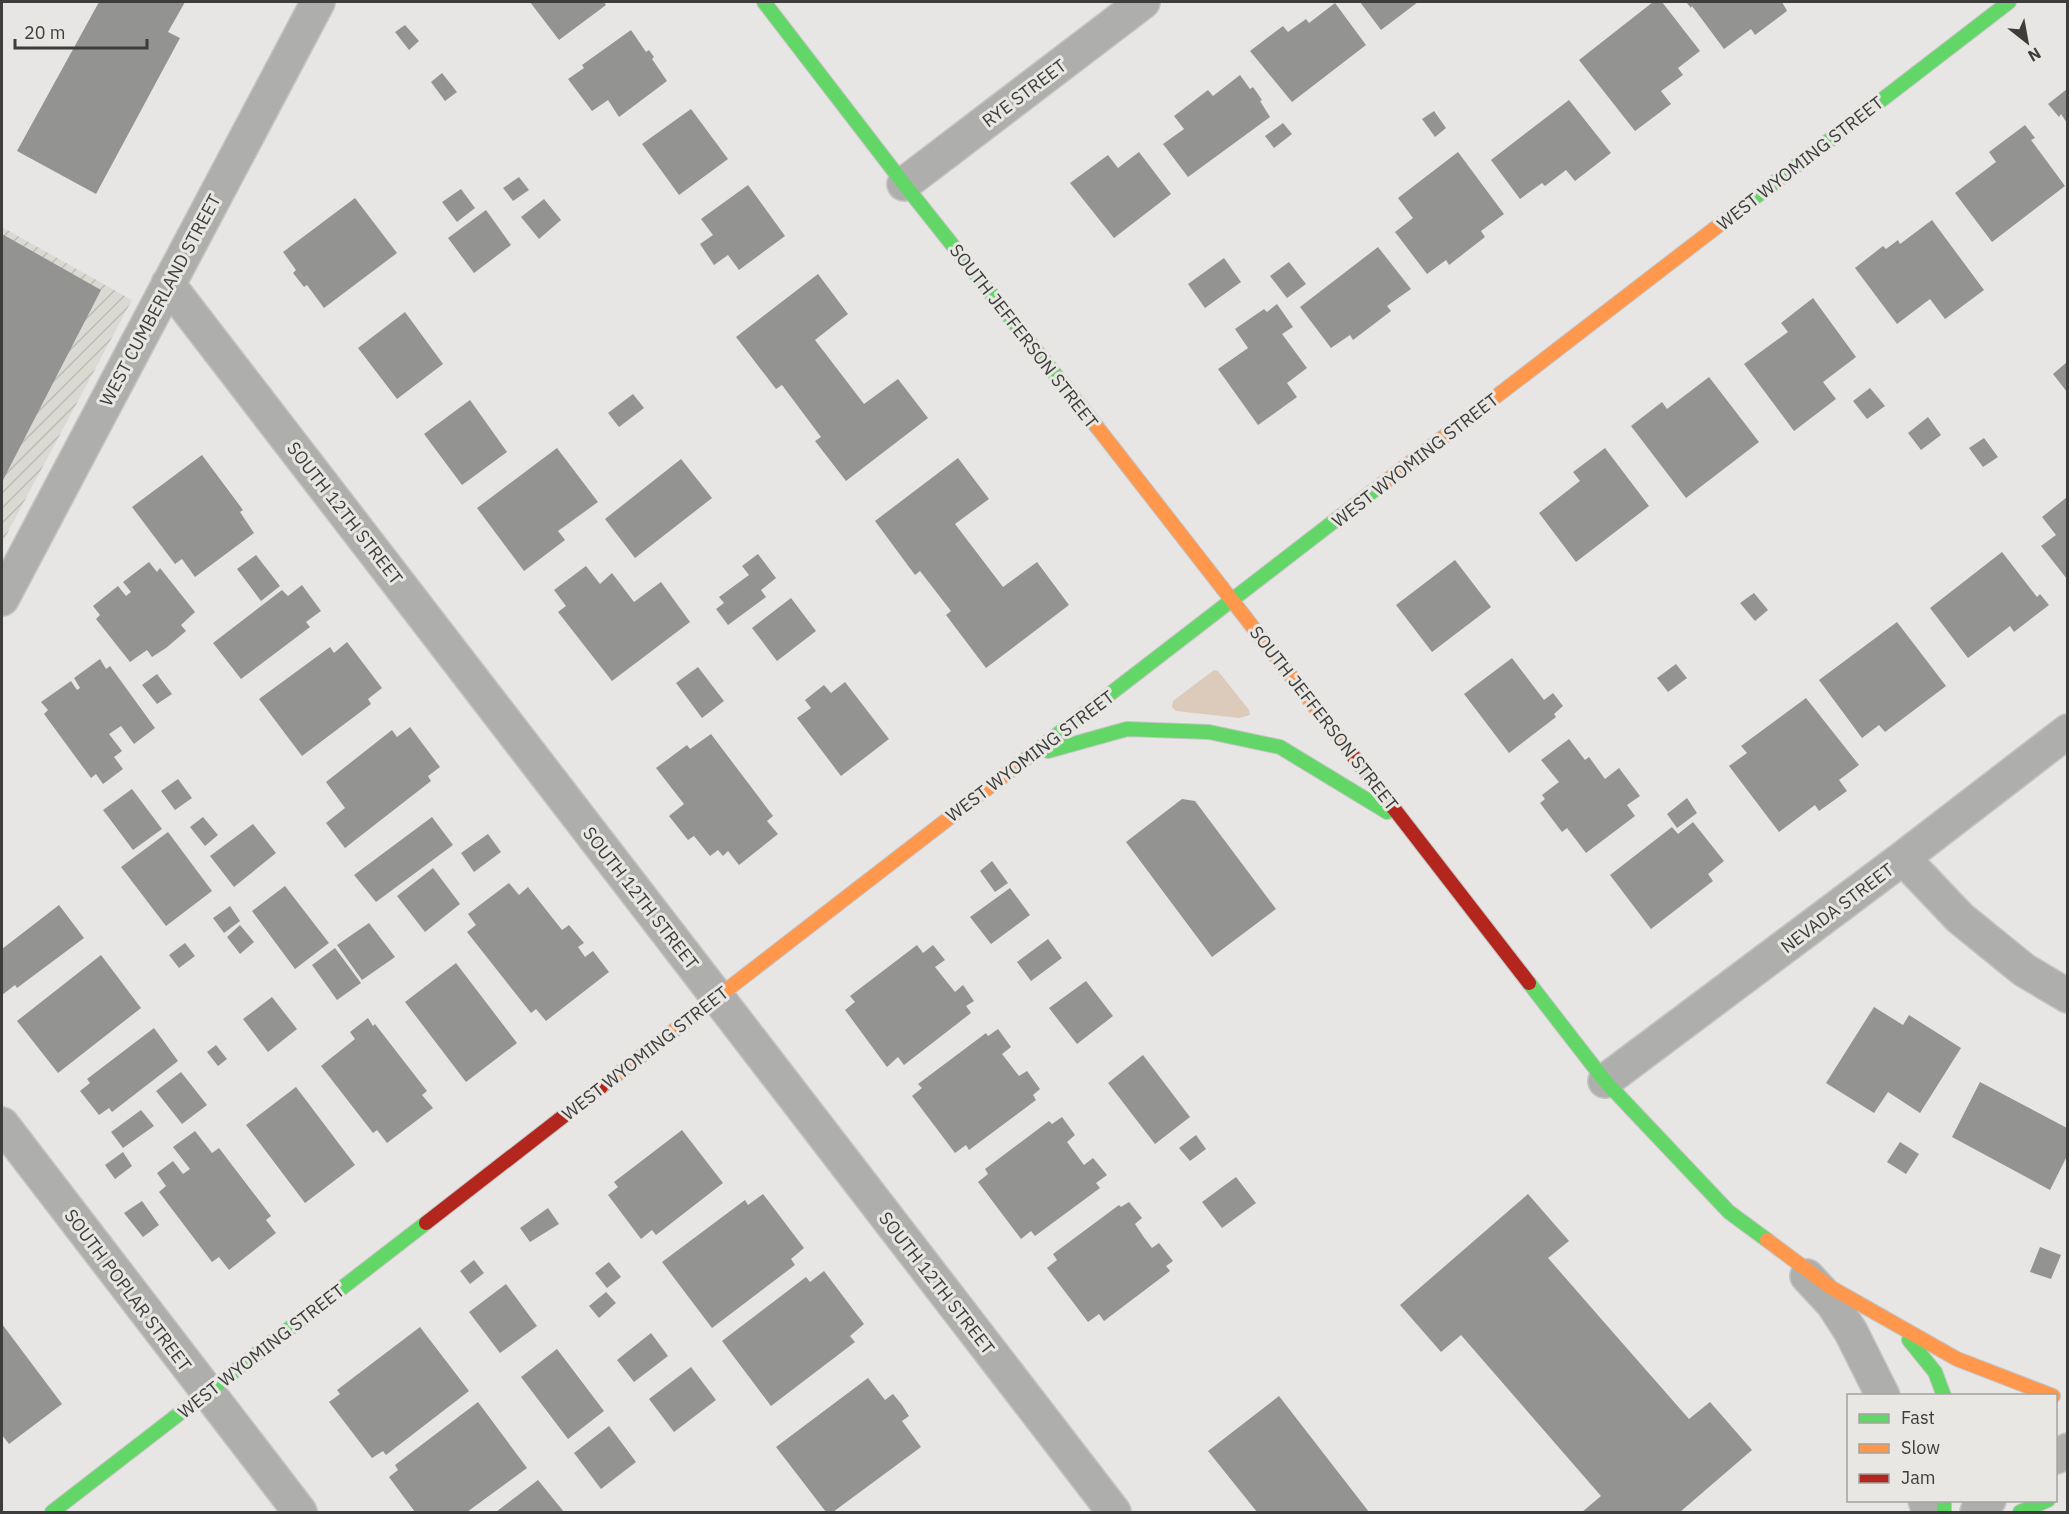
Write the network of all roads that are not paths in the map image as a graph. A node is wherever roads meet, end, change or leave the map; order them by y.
1 (318, 2) edge
2 (764, 2) edge
3 (1143, 2) edge
4 (2009, 2) edge
5 (904, 184) junction
6 (168, 284) junction
7 (2, 599) edge
8 (1233, 600) junction
9 (2067, 731) edge
10 (1032, 755) junction
11 (1405, 823) junction
12 (1903, 858) junction
13 (2067, 996) edge
14 (717, 998) junction
15 (1605, 1081) junction
16 (2, 1124) edge
17 (1791, 1258) junction
18 (1897, 1326) junction
19 (207, 1393) junction
20 (1882, 1394) edge
21 (1944, 1394) edge
22 (2049, 1394) edge
23 (2045, 1502) edge
24 (52, 1512) edge
25 (300, 1512) edge
26 (1114, 1512) edge
27 (2020, 1512) edge

1 - 6 street, WEST CUMBERLAND STREET
2 - 5 main road, SOUTH JEFFERSON STREET
3 - 5 street, RYE STREET
4 - 8 main road, WEST WYOMING STREET
5 - 8 main road, SOUTH JEFFERSON STREET
6 - 7 street, WEST CUMBERLAND STREET
6 - 14 street, SOUTH 12TH STREET
8 - 10 main road, WEST WYOMING STREET
8 - 11 main road, SOUTH JEFFERSON STREET
9 - 12 street, NEVADA STREET
10 - 11 main road
10 - 14 main road, WEST WYOMING STREET
11 - 15 main road, SOUTH JEFFERSON STREET
12 - 13 street
12 - 15 street, NEVADA STREET
14 - 19 main road, WEST WYOMING STREET
14 - 26 street, SOUTH 12TH STREET
15 - 17 main road, SOUTH JEFFERSON STREET
16 - 19 street, SOUTH POPLAR STREET
17 - 18 main road, SOUTH JEFFERSON STREET
17 - 20 street
18 - 21 main road
18 - 22 main road, SOUTH JEFFERSON STREET
19 - 24 main road, WEST WYOMING STREET
19 - 25 street, SOUTH POPLAR STREET
23 - 27 main road

